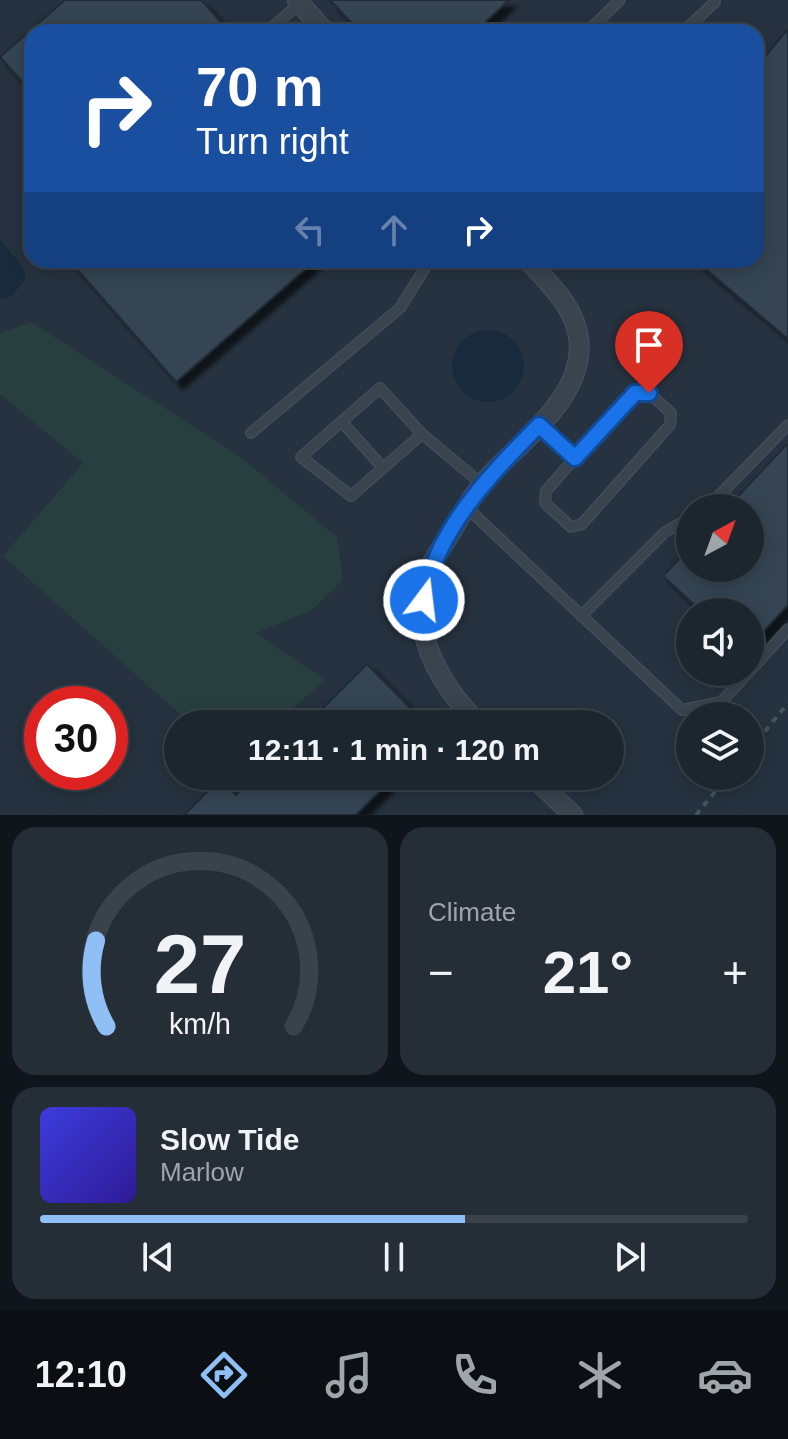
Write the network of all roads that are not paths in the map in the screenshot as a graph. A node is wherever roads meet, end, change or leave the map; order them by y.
1 (620, 0) edge
2 (299, 2) edge
3 (715, 2) dead end
4 (276, 24) edge
5 (318, 24) edge
6 (595, 24) edge
7 (692, 24) edge
8 (425, 268) edge
9 (535, 268) edge
10 (342, 422) junction
11 (539, 425) junction
12 (788, 425) edge
13 (251, 433) dead end
14 (422, 434) junction
15 (575, 458) junction
16 (383, 468) junction
17 (482, 484) junction
18 (721, 494) edge
19 (466, 507) junction
20 (676, 526) edge
21 (581, 616) junction
22 (788, 629) edge
23 (764, 656) edge
24 (736, 686) edge
25 (465, 710) edge
26 (547, 790) edge
27 (573, 815) edge

1 - 6 lane
2 - 4 lane
2 - 5 street
3 - 7 lane
8 - 13 lane
9 - 11 street
10 - 14 lane
10 - 16 lane
10 - 16 lane
11 - 15 lane
11 - 17 street
12 - 18 lane
14 - 16 lane
14 - 17 lane
15 - 15 lane
17 - 19 street
19 - 21 lane
19 - 25 street
20 - 21 lane
21 - 24 lane
22 - 23 lane
26 - 27 street

